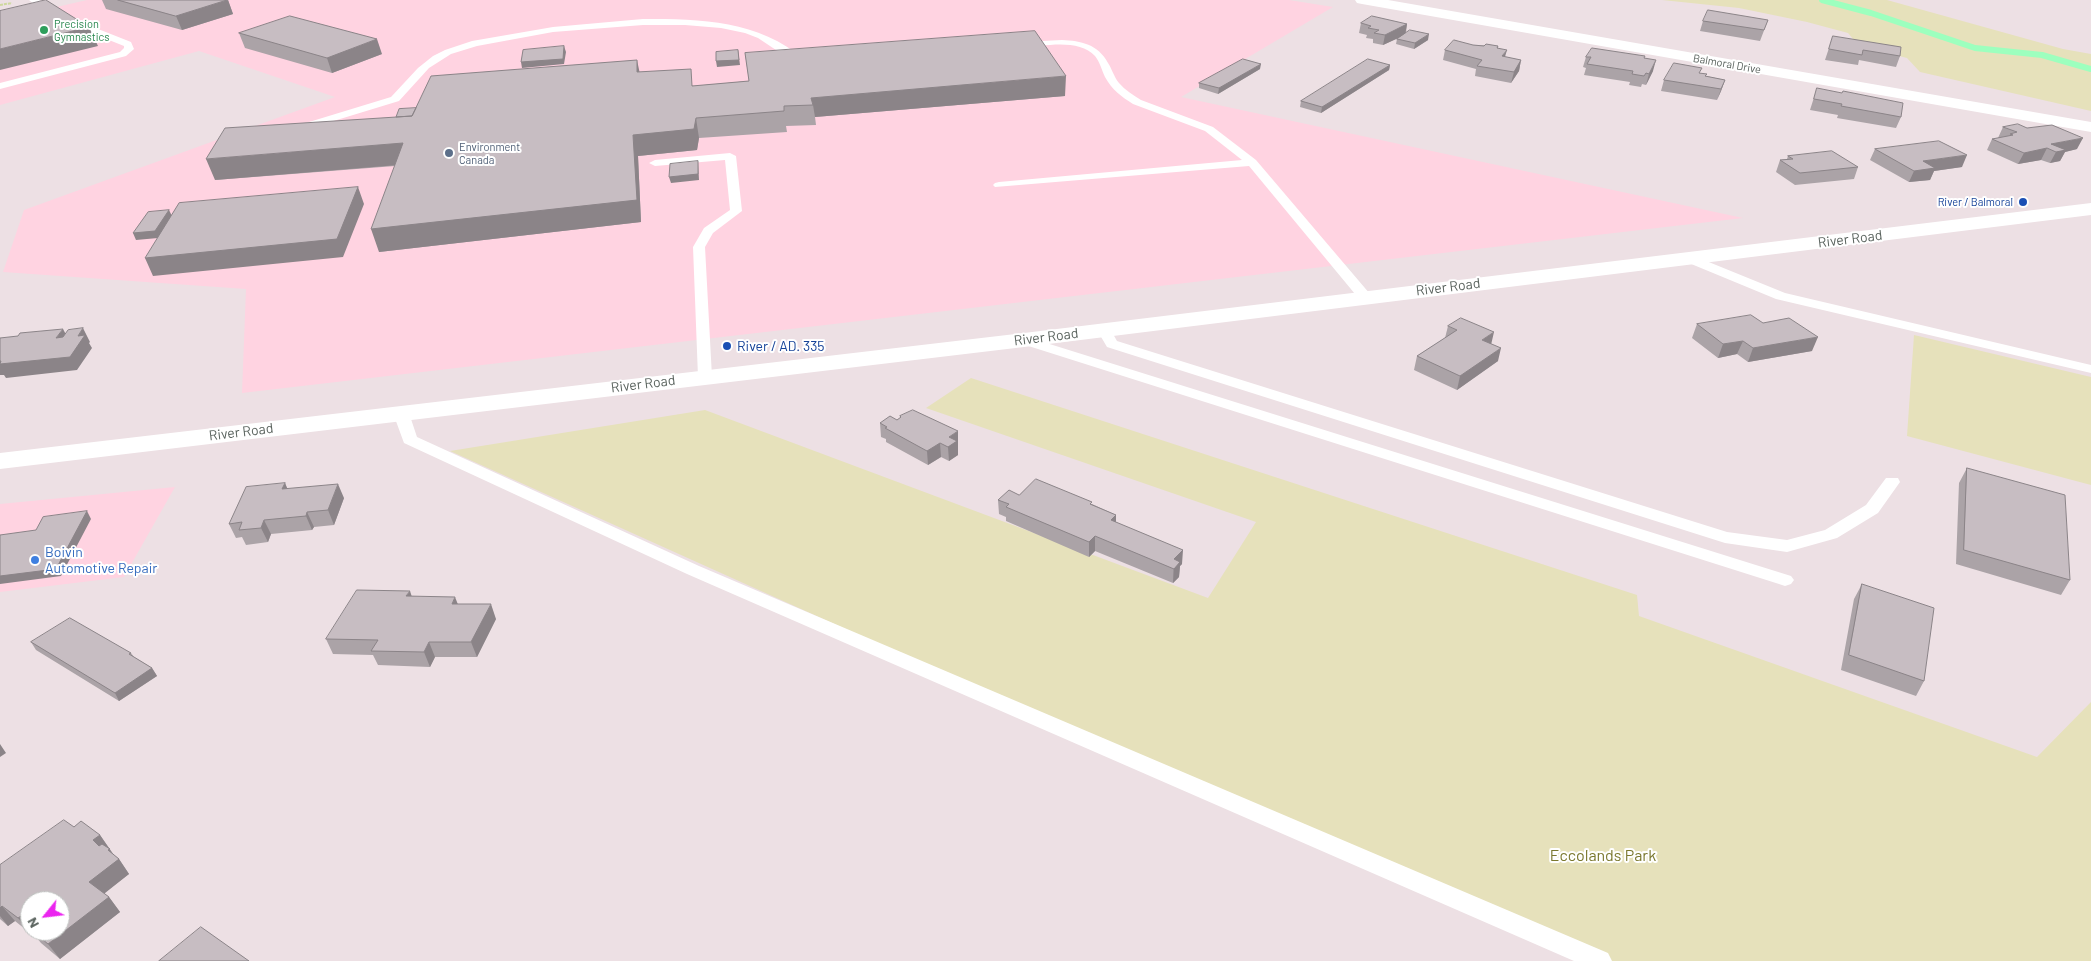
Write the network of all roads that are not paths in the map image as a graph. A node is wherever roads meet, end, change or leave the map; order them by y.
1 (33, 0) edge
2 (1362, 0) edge
3 (1007, 46) edge
4 (806, 60) edge
5 (0, 86) edge
6 (2091, 127) edge
7 (287, 132) edge
8 (1252, 162) junction
9 (654, 163) edge
10 (999, 185) dead end
11 (2091, 209) edge
12 (1689, 258) junction
13 (1365, 297) junction
14 (1104, 330) junction
15 (1024, 340) junction
16 (2091, 369) edge
17 (705, 377) junction
18 (401, 413) junction
19 (0, 461) edge
20 (1892, 482) dead end
21 (1785, 580) dead end
22 (1600, 961) edge

1 - 5 lane
2 - 6 main road, Balmoral Drive
3 - 8 lane
4 - 7 lane
8 - 10 lane
8 - 13 lane
9 - 17 lane
11 - 12 main road, River Road
12 - 13 main road, River Road
12 - 16 lane
13 - 14 main road, River Road
14 - 15 main road, River Road
14 - 20 lane
15 - 17 main road, River Road
15 - 21 lane
17 - 18 main road, River Road
18 - 19 main road, River Road
18 - 22 lane

